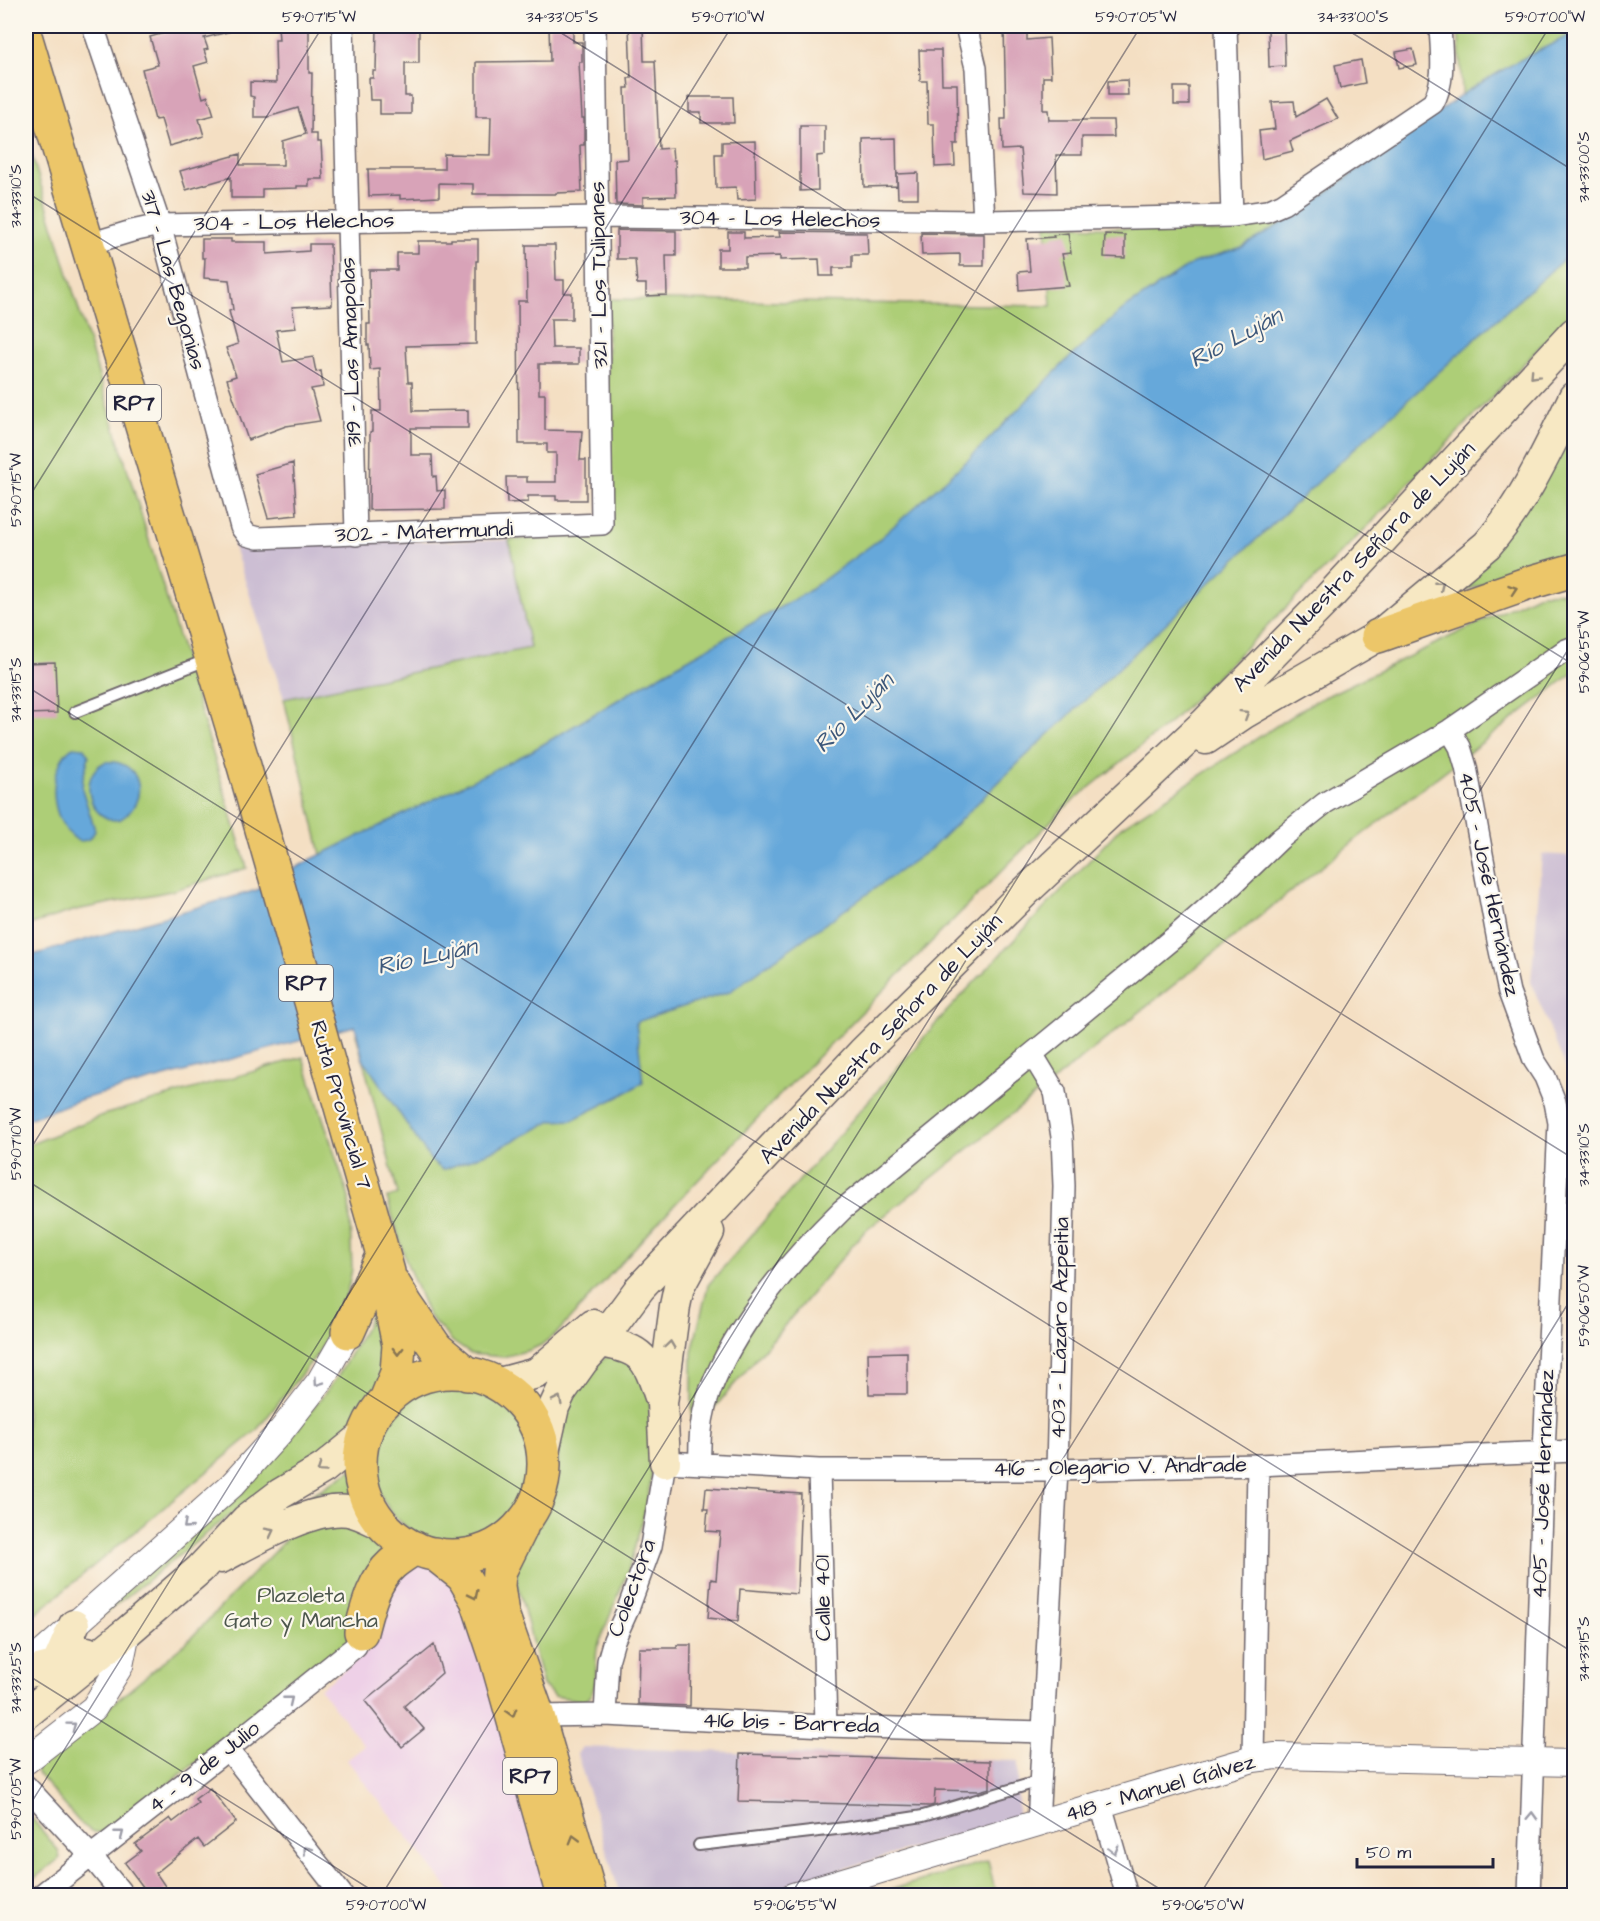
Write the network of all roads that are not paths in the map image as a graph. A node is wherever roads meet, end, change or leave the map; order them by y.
1 (93, 26) edge
2 (343, 26) edge
3 (595, 26) edge
4 (966, 26) edge
5 (1226, 26) edge
6 (1440, 26) edge
7 (26, 39) edge
8 (1232, 216) junction
9 (599, 217) junction
10 (347, 221) junction
11 (984, 221) junction
12 (160, 225) junction
13 (86, 245) junction
14 (1575, 333) edge
15 (1575, 398) edge
16 (602, 525) joint
17 (247, 535) joint
18 (356, 535) junction
19 (1575, 570) edge
20 (1378, 636) junction
21 (1570, 648) edge
22 (212, 658) junction
23 (75, 712) dead end
24 (1450, 730) junction
25 (1128, 796) junction
26 (1032, 1054) junction
27 (760, 1162) junction
28 (385, 1263) junction
29 (640, 1288) junction
30 (348, 1332) joint
31 (600, 1342) junction
32 (481, 1379) junction
33 (386, 1400) junction
34 (662, 1403) junction
35 (367, 1433) junction
36 (1575, 1451) edge
37 (1544, 1452) junction
38 (543, 1456) junction
39 (665, 1462) junction
40 (700, 1464) junction
41 (1258, 1465) junction
42 (819, 1470) junction
43 (1057, 1470) junction
44 (524, 1521) junction
45 (383, 1525) junction
46 (425, 1551) junction
47 (200, 1569) junction
48 (74, 1625) junction
49 (127, 1632) junction
50 (361, 1632) joint
51 (58, 1665) junction
52 (26, 1668) edge
53 (26, 1673) edge
54 (30, 1710) edge
55 (605, 1714) junction
56 (538, 1716) junction
57 (826, 1726) junction
58 (1043, 1732) junction
59 (228, 1749) junction
60 (1253, 1759) junction
61 (26, 1761) edge
62 (1534, 1762) junction
63 (1575, 1763) edge
64 (1040, 1781) junction
65 (26, 1786) edge
66 (1101, 1805) junction
67 (1038, 1824) junction
68 (699, 1845) dead end
69 (91, 1856) junction
70 (40, 1896) edge
71 (124, 1896) edge
72 (343, 1896) edge
73 (563, 1896) edge
74 (590, 1896) edge
75 (793, 1896) edge
76 (1127, 1896) edge
77 (1529, 1896) edge

1 - 12 street, 317 - Las Begonias
2 - 10 street, 319 - Las Amapolas
3 - 9 street, 321 - Los Tulipanes
4 - 11 street
5 - 8 street
6 - 8 street, 304 - Los Helechos
7 - 13 main road, RP7
8 - 11 street, 304 - Los Helechos
9 - 10 street, 304 - Los Helechos
9 - 11 street, 304 - Los Helechos
9 - 16 street, 321 - Los Tulipanes
10 - 12 street, 304 - Los Helechos
10 - 18 street, 319 - Las Amapolas
12 - 13 street, 304 - Los Helechos
12 - 17 street, 317 - Las Begonias
13 - 22 main road, RP7
14 -> 25 main road, Avenida Nuestra Señora de Luján
20 -> 15 main road, Avenida Nuestra Señora de Luján
16 - 18 street, 302 - Matermundi
17 - 18 street, 302 - Matermundi
20 -> 19 main road
25 -> 20 main road, Avenida Nuestra Señora de Luján
21 - 24 street
22 - 23 lane
22 - 28 main road, Ruta Provincial 7 / RP7
24 - 26 street
24 - 37 street, 405 - José Hernández
25 - 27 main road, Avenida Nuestra Señora de Luján
26 - 40 street
26 - 43 street, 403 - Lázaro Azpeitia
27 - 29 main road, Avenida Nuestra Señora de Luján
34 -> 27 main road
28 - 30 main road
28 - 32 main road, Ruta Provincial 7 / RP7
28 -> 33 main road, Ruta Provincial 7 / RP7
29 - 31 main road, Avenida Nuestra Señora de Luján
29 - 32 main road, Avenida Nuestra Señora de Luján
30 -> 48 street
31 - 34 main road
38 -> 31 main road, Avenida Nuestra Señora de Luján
32 - 33 main road, RP7
32 - 38 main road, RP7
33 - 35 main road, RP7
34 - 39 main road
35 - 45 main road, RP7
35 -> 47 main road
36 - 37 street, 416 - Olegario V. Andrade
37 - 41 street, 416 - Olegario V. Andrade
37 - 62 street, 405 - José Hernández
38 - 44 main road, RP7
39 - 40 street, 416 - Olegario V. Andrade
39 - 55 street, Colectora
40 - 42 street, 416 - Olegario V. Andrade
41 - 43 street, 416 - Olegario V. Andrade
41 - 60 street
42 - 43 street, 416 - Olegario V. Andrade
42 - 57 street, Calle 401
43 - 58 street, 403 - Lázaro Azpeitia
44 - 46 main road, RP7
44 - 56 main road, RP7
45 - 46 main road, RP7
47 -> 45 main road
46 - 50 main road
46 -> 73 main road, RP7
47 - 49 main road
48 - 51 main road
48 - 52 street
49 - 51 main road
49 - 54 main road
61 -> 49 street
59 -> 50 street, 4 - 9 de Julio
51 - 53 main road
51 - 54 main road
55 - 56 street, 416 bis - Barreda
55 - 57 street, 416 bis - Barreda
74 -> 56 main road, RP7
57 - 58 street, 416 bis - Barreda
58 - 64 street, 403 - Lázaro Azpeitia
69 -> 59 street, 4 - 9 de Julio
72 -> 59 street
60 - 62 street, 418 - Manuel Gálvez
60 - 66 street, 418 - Manuel Gálvez
62 - 63 street, 418 - Manuel Gálvez
77 -> 62 street, 405 - José Hernández
64 - 67 street, 403 - Lázaro Azpeitia
64 - 68 lane
65 - 69 street
66 - 67 street, 418 - Manuel Gálvez
66 -> 76 street
67 - 75 street, 418 - Manuel Gálvez
69 - 70 street, 4 - 9 de Julio
69 - 71 street

